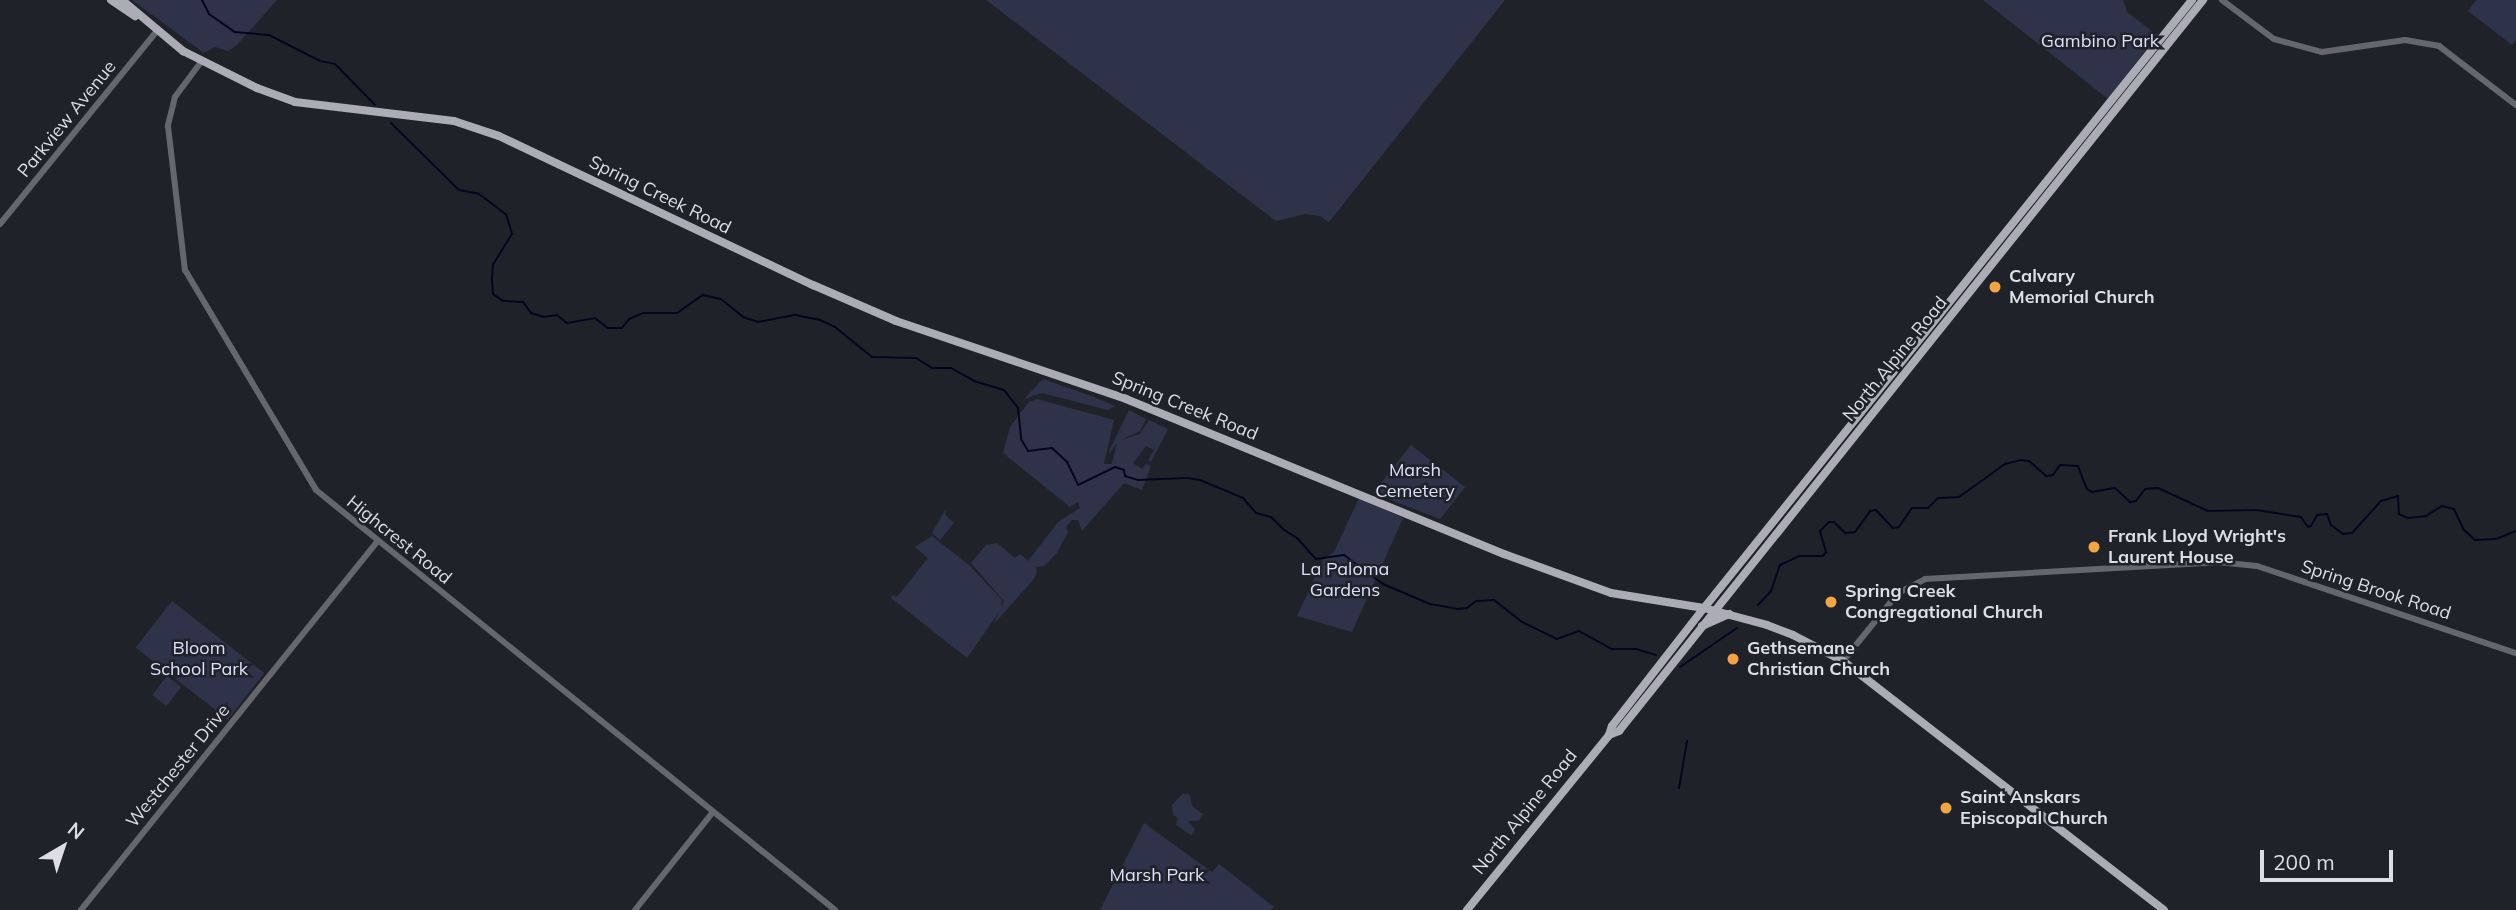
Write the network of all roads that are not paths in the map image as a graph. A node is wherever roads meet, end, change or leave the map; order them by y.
1 (111, 0) edge
2 (2192, 0) edge
3 (2203, 0) edge
4 (2222, 0) edge
5 (123, 1) edge
6 (146, 23) junction
7 (157, 31) junction
8 (201, 62) junction
9 (2516, 105) edge
10 (0, 224) edge
11 (378, 541) junction
12 (1709, 609) junction
13 (1729, 614) junction
14 (1700, 628) junction
15 (2516, 653) edge
16 (1843, 661) junction
17 (1609, 736) junction
18 (713, 811) junction
19 (81, 910) edge
20 (635, 910) edge
21 (835, 910) edge
22 (1467, 910) edge
23 (2164, 910) edge

1 - 6 main road, Spring Creek Road
2 - 12 main road, North Alpine Road
3 - 12 main road, North Alpine Road
4 - 9 street
5 - 6 main road, Spring Creek Road
6 - 7 main road, Spring Creek Road
7 - 8 main road, Spring Creek Road
7 - 10 street, Parkview Avenue
8 - 11 street, Highcrest Road
8 - 12 main road, Spring Creek Road
11 - 18 street, Highcrest Road
11 - 19 street, Westchester Drive
12 - 13 main road, Spring Creek Road
12 - 14 main road, North Alpine Road
12 - 17 main road, North Alpine Road
13 - 14 main road
13 - 16 main road, Spring Creek Road
14 - 17 main road, North Alpine Road
15 - 16 street, Spring Brook Road
16 - 23 main road, Spring Creek Road
17 - 22 main road, North Alpine Road
18 - 20 street
18 - 21 street, Highcrest Road

